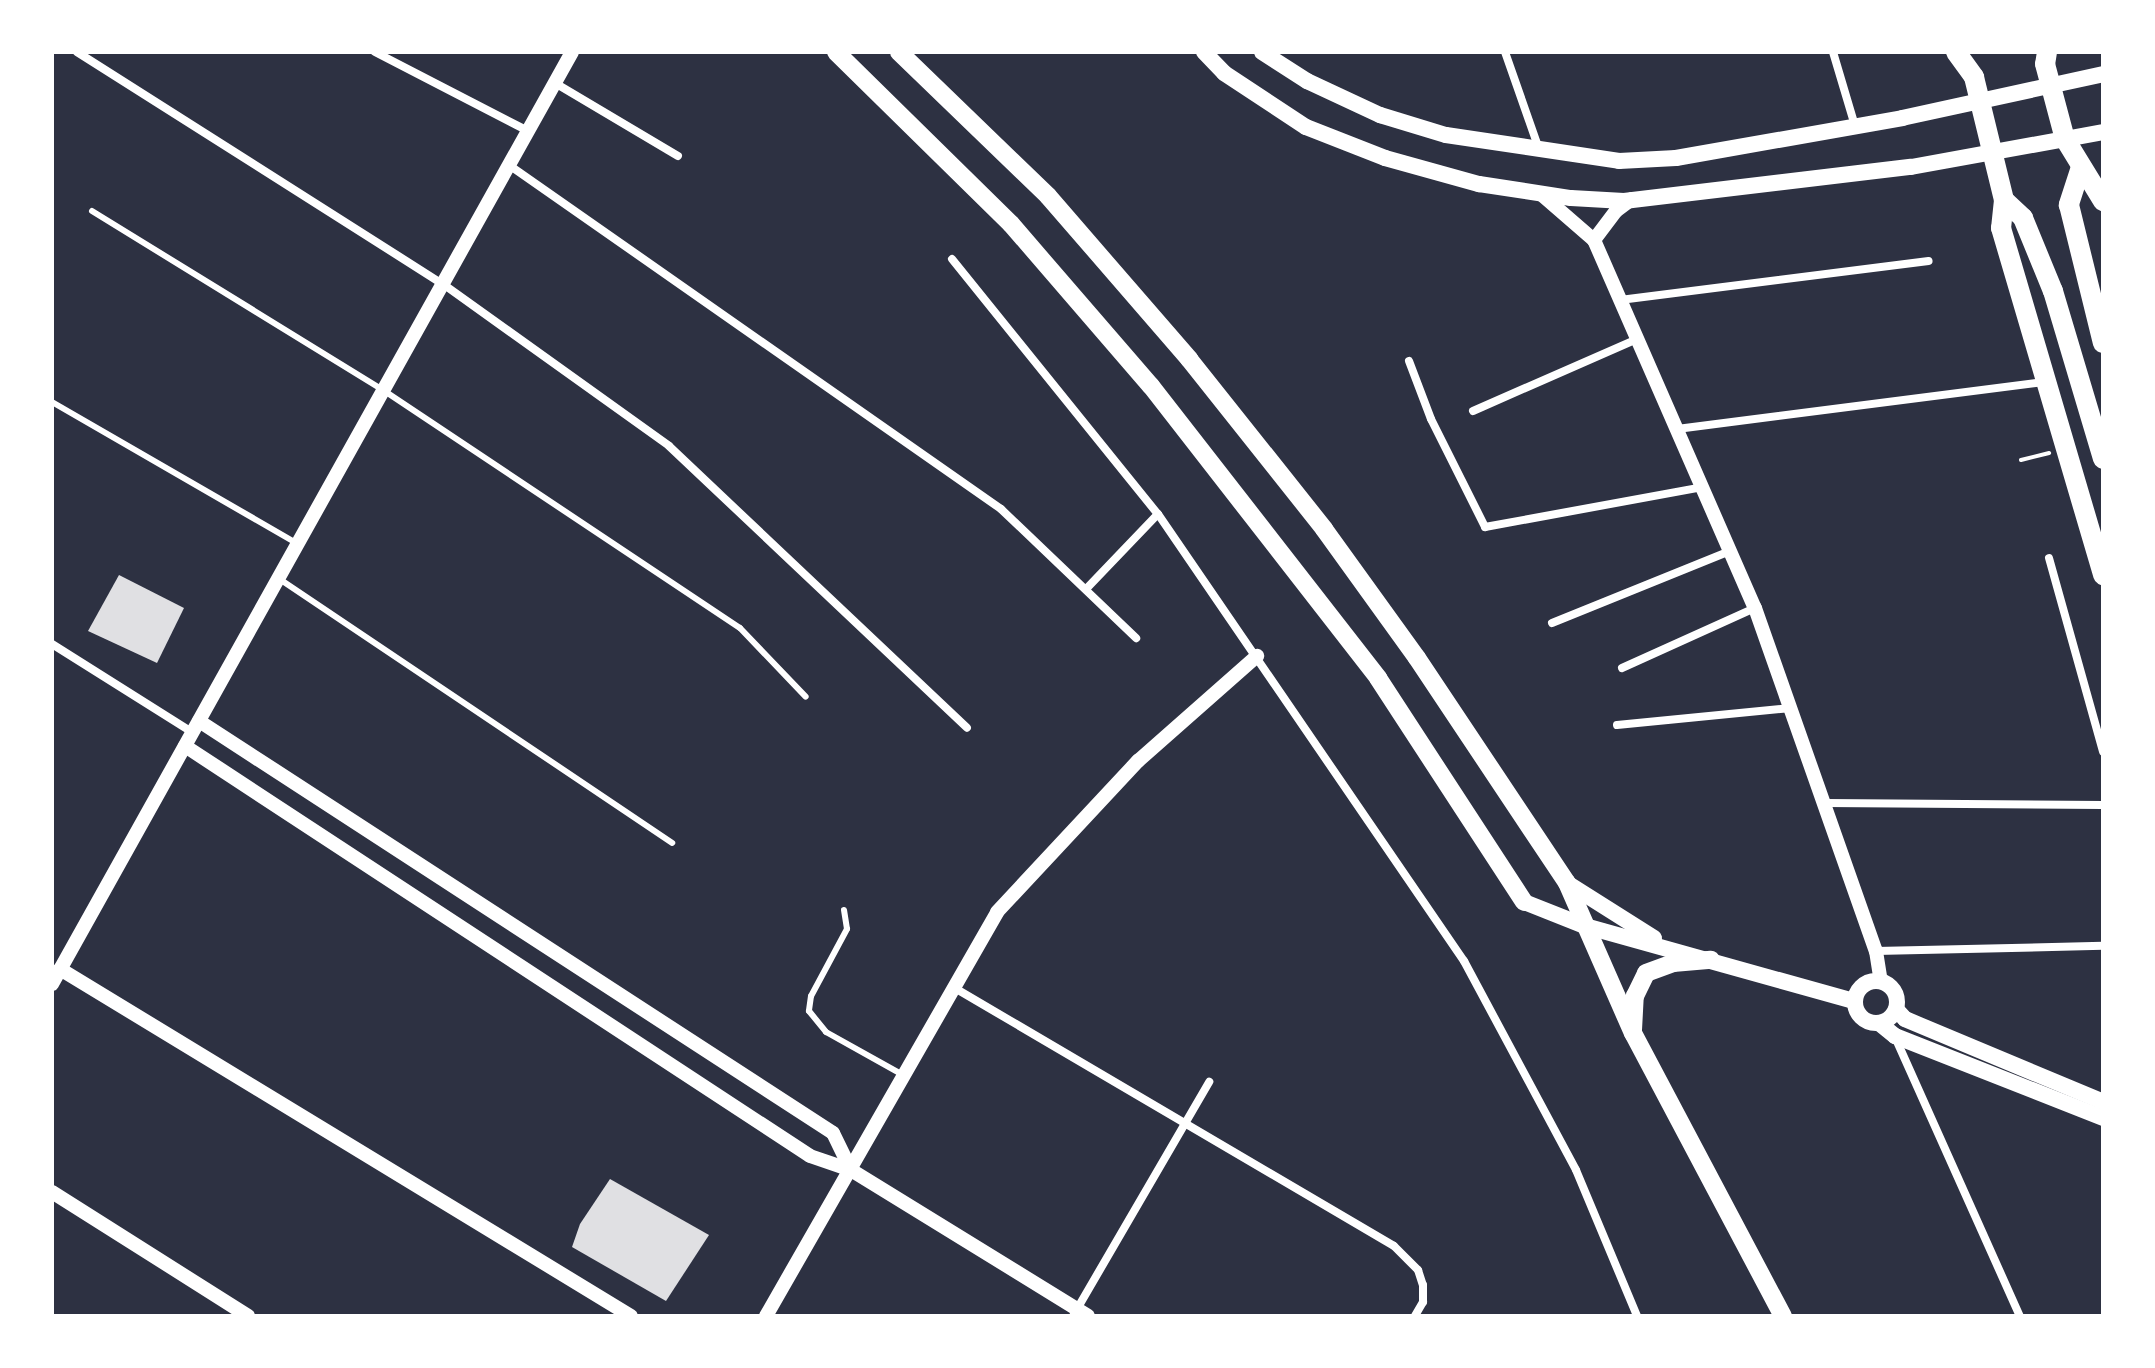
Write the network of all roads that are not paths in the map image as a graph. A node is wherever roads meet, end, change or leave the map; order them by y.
1 (77, 52) edge
2 (375, 52) edge
3 (572, 52) edge
4 (836, 52) edge
5 (899, 52) edge
6 (1204, 52) edge
7 (1262, 52) edge
8 (1505, 52) edge
9 (1833, 52) edge
10 (1956, 52) edge
11 (1977, 52) edge
12 (2043, 56) edge
13 (2103, 74) edge
14 (1974, 77) junction
15 (555, 83) junction
16 (2051, 86) junction
17 (1979, 103) junction
18 (1855, 126) junction
19 (528, 131) junction
20 (2103, 132) edge
21 (2065, 139) junction
22 (1540, 153) junction
23 (1992, 153) junction
24 (678, 156) dead end
25 (509, 165) junction
26 (2081, 167) junction
27 (1542, 195) junction
28 (2103, 197) edge
29 (1632, 199) junction
30 (2004, 200) junction
31 (92, 211) dead end
32 (1594, 240) junction
33 (952, 259) dead end
34 (1929, 261) dead end
35 (443, 284) junction
36 (1620, 300) junction
37 (1637, 339) junction
38 (2103, 343) edge
39 (1409, 361) dead end
40 (2047, 382) junction
41 (383, 390) junction
42 (52, 402) edge
43 (1473, 411) dead end
44 (1677, 429) junction
45 (2103, 459) edge
46 (1702, 487) junction
47 (1158, 514) junction
48 (298, 544) junction
49 (1730, 551) junction
50 (2049, 558) dead end
51 (2103, 575) edge
52 (278, 578) junction
53 (1088, 587) junction
54 (1755, 608) junction
55 (1552, 623) dead end
56 (1136, 638) dead end
57 (52, 644) edge
58 (1257, 656) junction
59 (1622, 668) dead end
60 (806, 697) dead end
61 (1791, 708) junction
62 (1617, 725) dead end
63 (196, 727) junction
64 (967, 728) dead end
65 (185, 746) junction
66 (2103, 752) edge
67 (1825, 803) junction
68 (2103, 805) edge
69 (672, 843) dead end
70 (1567, 883) junction
71 (1524, 902) joint
72 (844, 910) dead end
73 (1585, 926) junction
74 (2103, 946) edge
75 (1673, 948) junction
76 (1876, 951) junction
77 (1711, 960) junction
78 (60, 969) junction
79 (1881, 981) junction
80 (52, 984) edge
81 (953, 987) junction
82 (1854, 1001) junction
83 (1896, 1009) junction
84 (1879, 1023) junction
85 (1633, 1033) junction
86 (1895, 1036) junction
87 (903, 1075) junction
88 (1209, 1082) dead end
89 (2103, 1102) edge
90 (2103, 1118) edge
91 (1184, 1123) junction
92 (851, 1170) junction
93 (52, 1192) edge
94 (1080, 1314) edge
95 (1782, 1314) edge
96 (248, 1316) edge
97 (631, 1316) edge
98 (766, 1316) edge
99 (1415, 1316) edge
100 (1637, 1316) edge
101 (2020, 1316) edge

1 - 35 street
2 - 19 street
3 - 15 street
4 - 71 main road
5 - 70 main road
6 - 27 main road
7 - 22 main road
8 - 22 street
9 - 18 street
10 - 14 highway
11 - 14 highway
12 - 16 highway
13 - 16 main road
14 - 17 highway
15 - 19 street
15 - 24 street
16 - 17 main road
16 - 21 highway
17 - 18 main road
17 - 23 highway
18 - 22 main road
19 - 25 street
20 - 21 main road
21 - 23 main road
21 - 26 highway
23 - 29 main road
23 - 30 highway
25 - 35 street
25 - 53 street
26 - 28 highway
26 - 38 highway
27 - 29 main road
27 - 32 street
29 - 32 street
30 - 40 highway
30 - 45 highway
31 - 41 lane
32 - 36 street
33 - 47 street
34 - 36 street
35 - 41 street
35 - 64 street
36 - 37 street
37 - 43 street
37 - 44 street
39 - 46 street
40 - 44 street
40 - 51 highway
41 - 48 street
41 - 60 lane
42 - 48 lane
44 - 46 street
46 - 49 street
47 - 53 street
47 - 58 street
48 - 52 street
49 - 54 street
49 - 55 street
50 - 66 street
52 - 63 street
52 - 69 lane
53 - 56 street
54 - 59 street
54 - 61 street
57 - 63 street
58 - 81 street
58 - 100 street
61 - 62 street
61 - 67 street
63 - 65 street
63 - 92 street
65 - 78 street
65 - 92 street
67 - 68 street
67 - 76 street
70 - 73 main road
70 - 75 main road
71 - 73 main road
72 - 87 lane
73 - 75 main road
73 - 85 main road
74 - 76 street
75 - 77 main road
76 - 79 street
77 - 82 main road
77 - 85 main road
78 - 80 street
78 - 97 street
79 - 82 main road
79 - 83 main road
81 - 87 street
81 - 91 street
82 - 84 main road
83 - 84 main road
83 - 89 main road
84 - 86 main road
85 - 95 main road
86 - 90 main road
86 - 101 street
87 - 92 street
88 - 91 street
91 - 94 street
91 - 99 street
92 - 94 street
92 - 98 street
93 - 96 street

